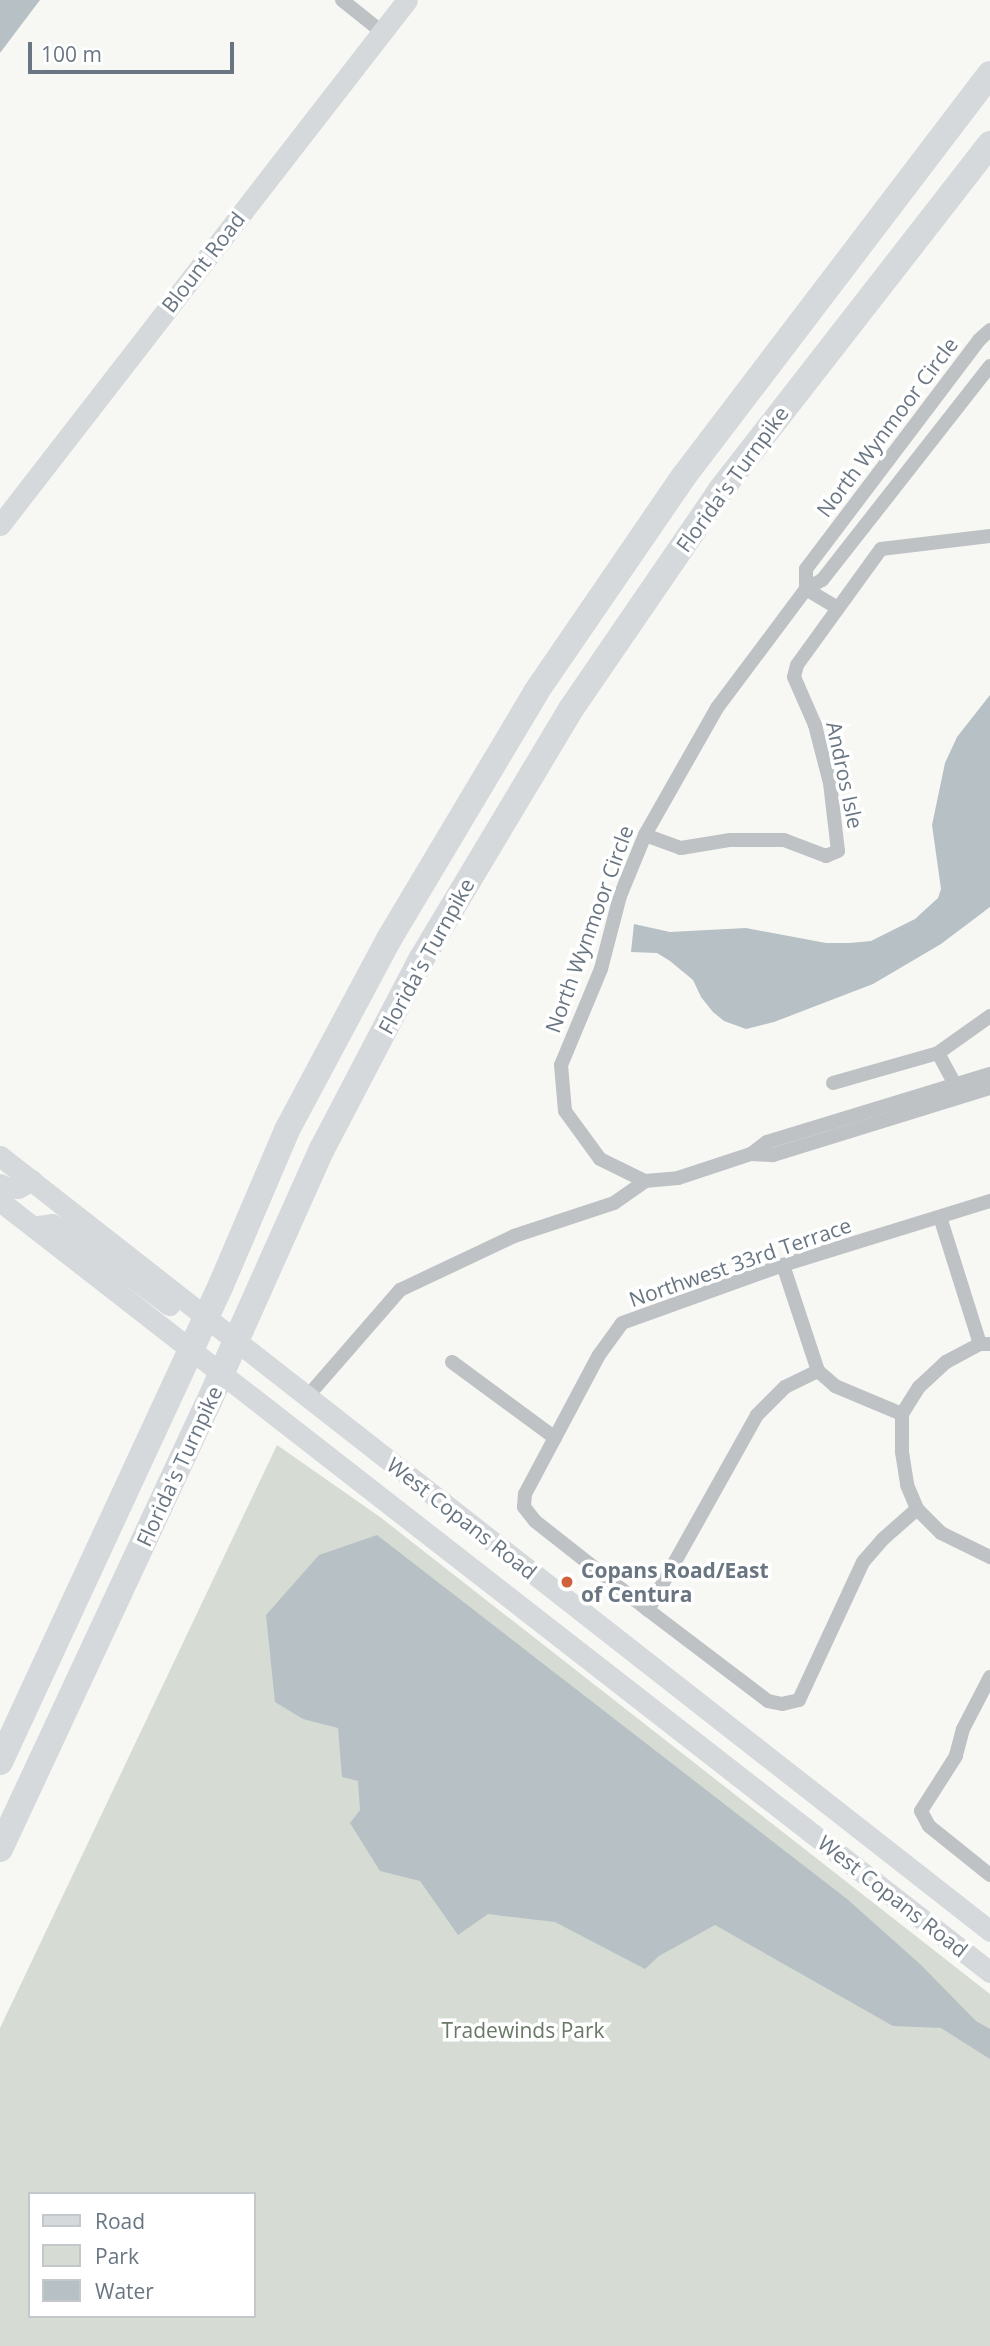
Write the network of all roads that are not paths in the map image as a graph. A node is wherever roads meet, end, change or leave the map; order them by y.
1 (342, 0) edge
2 (407, 0) edge
3 (382, 32) junction
4 (990, 74) edge
5 (990, 144) edge
6 (990, 330) edge
7 (990, 366) edge
8 (0, 525) edge
9 (990, 536) edge
10 (806, 589) junction
11 (838, 608) junction
12 (645, 835) junction
13 (990, 1016) edge
14 (938, 1053) junction
15 (990, 1074) edge
16 (833, 1083) dead end
17 (990, 1088) edge
18 (958, 1091) junction
19 (0, 1156) edge
20 (32, 1180) junction
21 (645, 1181) junction
22 (0, 1184) edge
23 (0, 1201) edge
24 (990, 1201) edge
25 (940, 1217) junction
26 (33, 1226) junction
27 (783, 1265) junction
28 (985, 1344) edge
29 (452, 1362) dead end
30 (818, 1371) junction
31 (307, 1396) junction
32 (902, 1414) junction
33 (555, 1438) junction
34 (917, 1509) junction
35 (990, 1557) edge
36 (648, 1610) junction
37 (592, 1620) junction
38 (571, 1645) junction
39 (990, 1677) edge
40 (0, 1762) edge
41 (0, 1849) edge
42 (990, 1875) edge
43 (990, 1931) edge
44 (990, 1972) edge

1 - 3 street
2 - 3 main road, Blount Road
3 - 8 main road, Blount Road
4 - 40 highway, Florida's Turnpike
5 - 41 highway, Florida's Turnpike
6 - 10 street, North Wynmoor Circle
7 - 10 street, North Wynmoor Circle
9 - 11 street, Andros Isle
10 - 11 street
10 - 12 street, North Wynmoor Circle
11 - 12 street, Andros Isle
12 - 21 street, North Wynmoor Circle
13 - 14 street
14 - 16 street
14 - 18 street
15 - 18 street
17 - 18 street
18 - 21 street
19 - 20 main road, West Copans Road
20 - 22 main road
20 - 31 main road, West Copans Road
21 - 31 street
23 - 26 main road, West Copans Road
24 - 25 street, Northwest 33rd Terrace
25 - 27 street, Northwest 33rd Terrace
25 - 28 street
26 - 31 main road
26 - 38 main road, West Copans Road
27 - 30 street
27 - 33 street, Northwest 33rd Terrace
28 - 32 street
29 - 33 street
30 - 32 street
30 - 36 street
31 - 37 main road, West Copans Road
32 - 34 street
33 - 36 street, Northwest 33rd Terrace
34 - 35 street
34 - 36 street
37 - 38 main road
37 - 43 main road, West Copans Road
38 - 44 main road, West Copans Road
39 - 42 street

